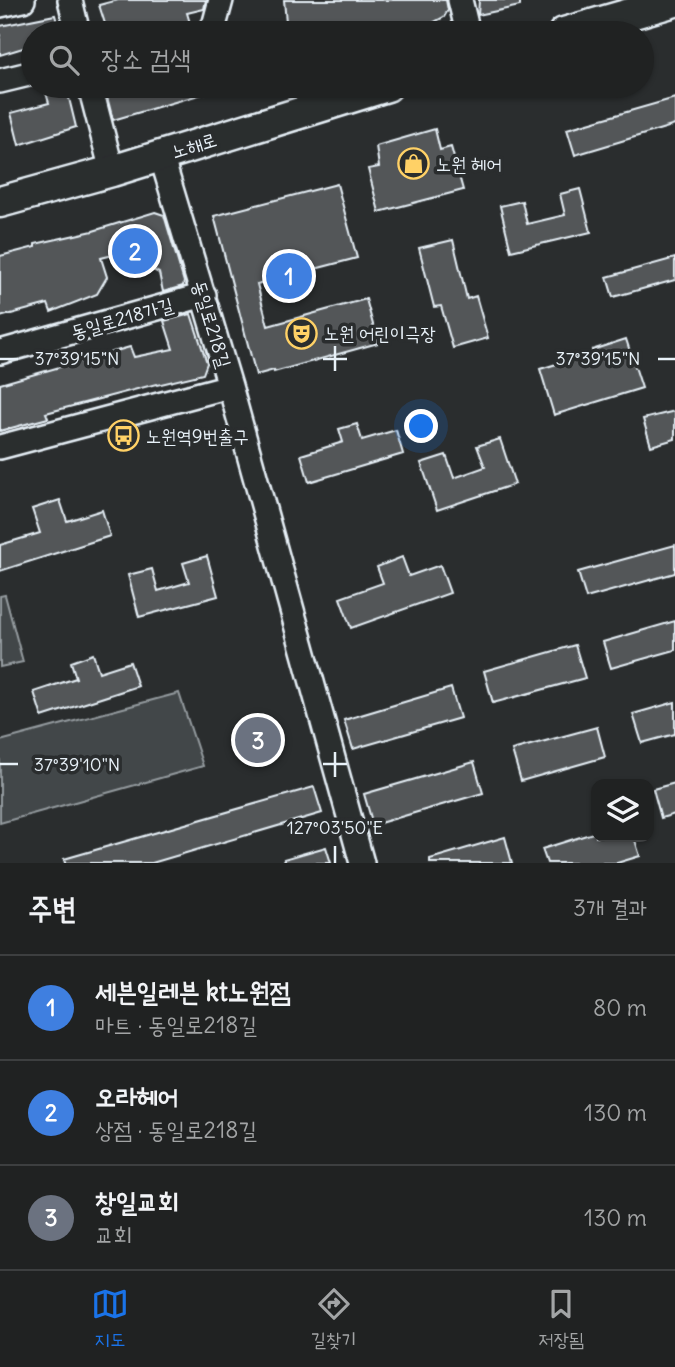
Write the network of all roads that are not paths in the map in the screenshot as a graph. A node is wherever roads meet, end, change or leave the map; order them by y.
1 (23, 0) edge
2 (70, 0) edge
3 (221, 0) edge
4 (460, 0) edge
5 (666, 1) edge
6 (0, 5) edge
7 (75, 21) edge
8 (215, 21) edge
9 (465, 21) edge
10 (602, 21) edge
11 (21, 76) edge
12 (0, 81) edge
13 (93, 98) edge
14 (348, 98) edge
15 (161, 155) junction
16 (112, 171) junction
17 (0, 202) edge
18 (204, 295) junction
19 (0, 352) edge
20 (230, 386) junction
21 (0, 447) edge
22 (362, 863) edge

1 - 6 street
2 - 7 street
3 - 8 street
4 - 9 street
5 - 10 main road
11 - 12 street
13 - 16 street
14 - 15 main road, 노해로
15 - 16 main road, 노해로
15 - 18 street, 동일로218길
16 - 17 main road, 노해로
18 - 19 street, 동일로218가길
18 - 20 street, 동일로218길
20 - 21 street, 동일로218길
20 - 22 street

